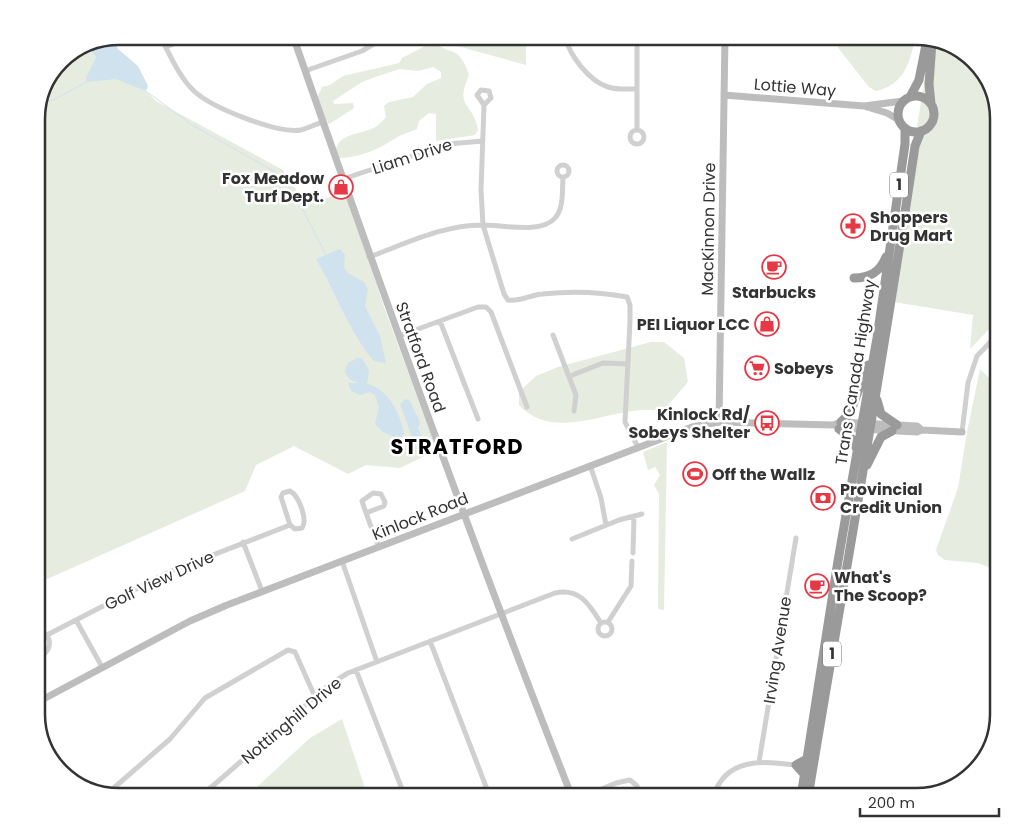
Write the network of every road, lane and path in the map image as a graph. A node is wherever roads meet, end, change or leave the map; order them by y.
1 (171, 45) edge
2 (296, 45) edge
3 (372, 45) edge
4 (568, 45) edge
5 (637, 45) edge
6 (725, 45) edge
7 (926, 46) edge
8 (166, 47) joint
9 (932, 47) edge
10 (305, 71) junction
11 (636, 89) junction
12 (724, 95) junction
13 (906, 99) junction
14 (931, 104) junction
15 (484, 105) dead end
16 (864, 106) junction
17 (899, 120) junction
18 (323, 122) junction
19 (905, 128) junction
20 (637, 130) dead end
21 (921, 131) junction
22 (483, 141) junction
23 (563, 178) dead end
24 (343, 179) junction
25 (484, 224) junction
26 (891, 242) junction
27 (369, 256) junction
28 (854, 278) dead end
29 (440, 320) junction
30 (553, 335) dead end
31 (398, 336) junction
32 (877, 338) junction
33 (990, 342) edge
34 (628, 364) junction
35 (570, 376) junction
36 (876, 392) junction
37 (527, 408) dead end
38 (574, 411) dead end
39 (478, 419) dead end
40 (719, 422) junction
41 (838, 425) junction
42 (866, 426) junction
43 (895, 428) junction
44 (962, 432) joint
45 (638, 447) junction
46 (858, 451) junction
47 (590, 465) junction
48 (862, 480) junction
49 (366, 513) junction
50 (464, 513) junction
51 (642, 514) dead end
52 (634, 516) junction
53 (290, 525) junction
54 (606, 525) junction
55 (796, 538) dead end
56 (572, 539) dead end
57 (243, 542) junction
58 (379, 547) junction
59 (633, 553) dead end
60 (342, 561) junction
61 (632, 561) dead end
62 (262, 591) junction
63 (501, 614) junction
64 (76, 620) junction
65 (608, 622) junction
66 (601, 623) junction
67 (47, 635) joint
68 (430, 641) junction
69 (45, 653) edge
70 (377, 662) junction
71 (102, 667) junction
72 (356, 670) junction
73 (316, 697) junction
74 (45, 698) edge
75 (807, 760) junction
76 (759, 762) junction
77 (796, 765) junction
78 (805, 775) junction
79 (114, 787) edge
80 (210, 788) edge
81 (402, 788) edge
82 (487, 788) edge
83 (569, 788) edge
84 (604, 788) edge
85 (637, 788) edge
86 (716, 788) edge
87 (803, 788) edge
88 (810, 788) edge

1 - 8 street
2 - 10 street, Stratford Road
3 - 10 street
4 - 11 street
5 - 11 street
6 - 12 street, MacKinnon Drive
7 - 13 highway
8 - 18 street
9 - 14 highway
10 - 18 street, Stratford Road
11 - 20 street
12 - 16 street, Lottie Way
12 - 40 street, MacKinnon Drive
13 - 14 highway
13 - 16 street, Lottie Way
13 - 17 highway
14 - 21 highway
15 - 22 street
16 - 17 street, Lottie Way
17 - 19 highway
18 - 24 street, Stratford Road
19 - 21 highway
19 - 26 highway, Trans Canada Highway / 1
21 - 36 highway, Trans Canada Highway / 1
22 - 24 street, Liam Drive
22 - 25 street
23 - 25 street
24 - 27 street, Stratford Road
25 - 27 street
25 - 34 street
26 - 28 highway
26 - 32 highway, Trans Canada Highway / 1
27 - 31 street, Stratford Road
29 - 31 street
29 - 37 street
29 - 39 street
30 - 35 street
31 - 50 street, Stratford Road
32 - 41 highway
32 - 42 highway, Trans Canada Highway / 1
33 - 44 street
34 - 35 street
34 - 45 street
35 - 38 street
36 - 42 highway, Trans Canada Highway / 1
36 - 43 highway
40 - 41 street, Kinlock Road
40 - 45 street, Kinlock Road
41 - 42 street, Kinlock Road
41 - 46 highway
42 - 43 street, Kinlock Road
42 - 46 highway, Trans Canada Highway / 1
42 - 48 highway, Trans Canada Highway / 1
43 - 44 street, Kinlock Road
43 - 48 highway
45 - 47 street, Kinlock Road
46 - 75 highway, Trans Canada Highway / 1
47 - 50 street, Kinlock Road
47 - 54 street
48 - 88 highway, Trans Canada Highway / 1
49 - 49 street
49 - 58 street
50 - 58 street, Kinlock Road
50 - 63 street, Stratford Road
51 - 52 street
52 - 54 street
52 - 59 street
53 - 53 street, Golf View Drive
53 - 57 street, Golf View Drive
54 - 56 street
55 - 76 street, Irving Avenue
57 - 62 street
57 - 64 street, Golf View Drive
58 - 60 street, Kinlock Road
60 - 62 street, Kinlock Road
60 - 70 street
61 - 65 street
62 - 71 street, Kinlock Road
63 - 66 street, Nottinghill Drive
63 - 68 street, Nottinghill Drive
63 - 83 street, Stratford Road
64 - 67 street, Golf View Drive
64 - 71 street
65 - 66 street
65 - 66 street
67 - 69 street
68 - 70 street, Nottinghill Drive
68 - 82 street
70 - 72 street, Nottinghill Drive
71 - 74 street, Kinlock Road
72 - 73 street, Nottinghill Drive
72 - 81 street
73 - 79 street
73 - 80 street, Nottinghill Drive
75 - 77 highway
75 - 78 highway, Trans Canada Highway / 1
76 - 77 street
76 - 86 street
77 - 78 highway
78 - 87 highway, Trans Canada Highway / 1
84 - 85 street

